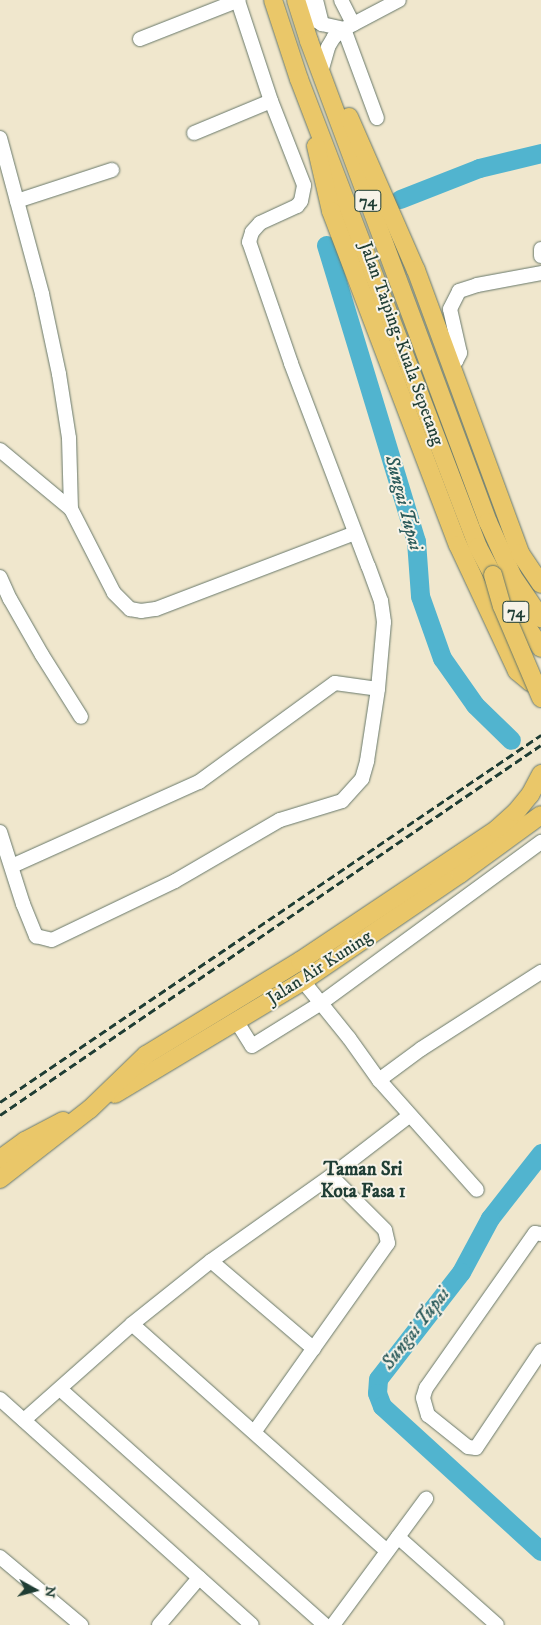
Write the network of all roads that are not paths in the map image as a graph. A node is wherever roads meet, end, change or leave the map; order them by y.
1 (238, 0) edge
2 (273, 0) edge
3 (296, 0) edge
4 (302, 0) edge
5 (316, 0) edge
6 (341, 0) edge
7 (399, 0) edge
8 (322, 24) junction
9 (348, 26) junction
10 (140, 39) dead end
11 (321, 72) junction
12 (299, 79) junction
13 (271, 101) junction
14 (376, 118) dead end
15 (194, 133) dead end
16 (0, 138) edge
17 (112, 170) dead end
18 (17, 201) junction
19 (541, 249) edge
20 (541, 256) edge
21 (541, 273) edge
22 (450, 364) junction
23 (3, 457) edge
24 (71, 509) junction
25 (355, 533) junction
26 (493, 576) junction
27 (0, 577) edge
28 (541, 584) edge
29 (541, 618) edge
30 (541, 648) edge
31 (541, 686) edge
32 (378, 689) junction
33 (541, 698) edge
34 (81, 717) dead end
35 (541, 774) edge
36 (541, 815) edge
37 (0, 832) edge
38 (541, 842) edge
39 (12, 866) junction
40 (541, 972) edge
41 (303, 981) junction
42 (321, 1003) junction
43 (237, 1022) junction
44 (379, 1080) junction
45 (90, 1109) junction
46 (409, 1116) junction
47 (0, 1159) edge
48 (331, 1176) junction
49 (0, 1179) edge
50 (477, 1190) dead end
51 (541, 1234) edge
52 (210, 1261) junction
53 (132, 1324) junction
54 (314, 1349) junction
55 (541, 1351) edge
56 (60, 1389) junction
57 (0, 1399) edge
58 (24, 1420) junction
59 (255, 1431) junction
60 (426, 1500) dead end
61 (398, 1537) junction
62 (387, 1551) junction
63 (0, 1557) edge
64 (199, 1578) junction
65 (81, 1625) edge
66 (159, 1625) edge
67 (252, 1625) edge
68 (325, 1625) edge
69 (333, 1625) edge
70 (497, 1625) edge

1 - 10 street
1 - 13 street
2 - 12 main road, Jalan Taiping-Kuala Sepetang / 74
3 - 11 main road, Jalan Taiping-Kuala Sepetang / 74
4 - 8 street
5 - 8 street
6 - 9 street
7 - 9 street
8 - 9 street
9 - 11 street
9 - 14 street
11 - 22 main road
11 - 29 main road, Jalan Taiping-Kuala Sepetang / 74
12 - 26 main road, Jalan Taiping-Kuala Sepetang / 74
12 - 31 main road
13 - 15 street
13 - 25 street
16 - 18 street
17 - 18 street
18 - 24 street
19 - 20 street
21 - 22 street
22 - 28 main road
23 - 24 street
24 - 25 street
25 - 32 street
26 - 30 main road, Jalan Taiping-Kuala Sepetang / 74, bridge
26 - 33 main road, bridge
27 - 34 street
32 - 39 street
32 - 39 street
35 - 45 main road
36 - 41 main road, Jalan Air Kuning
37 - 39 street
38 - 42 street
40 - 44 street
41 - 42 street
41 - 43 main road, Jalan Air Kuning
42 - 43 street
42 - 44 street
43 - 45 main road, Jalan Air Kuning
44 - 46 street
45 - 47 main road, Jalan Air Kuning
45 - 49 main road, Jalan Air Kuning
46 - 48 street
46 - 50 street
48 - 52 street
48 - 54 street
51 - 55 street
52 - 53 street
52 - 54 street
53 - 56 street
53 - 59 street
54 - 59 street
56 - 58 street
56 - 68 street
57 - 58 street
58 - 64 street
59 - 62 street
60 - 61 street
61 - 62 street
61 - 70 street
62 - 69 street
63 - 65 street
64 - 66 street
64 - 67 street

